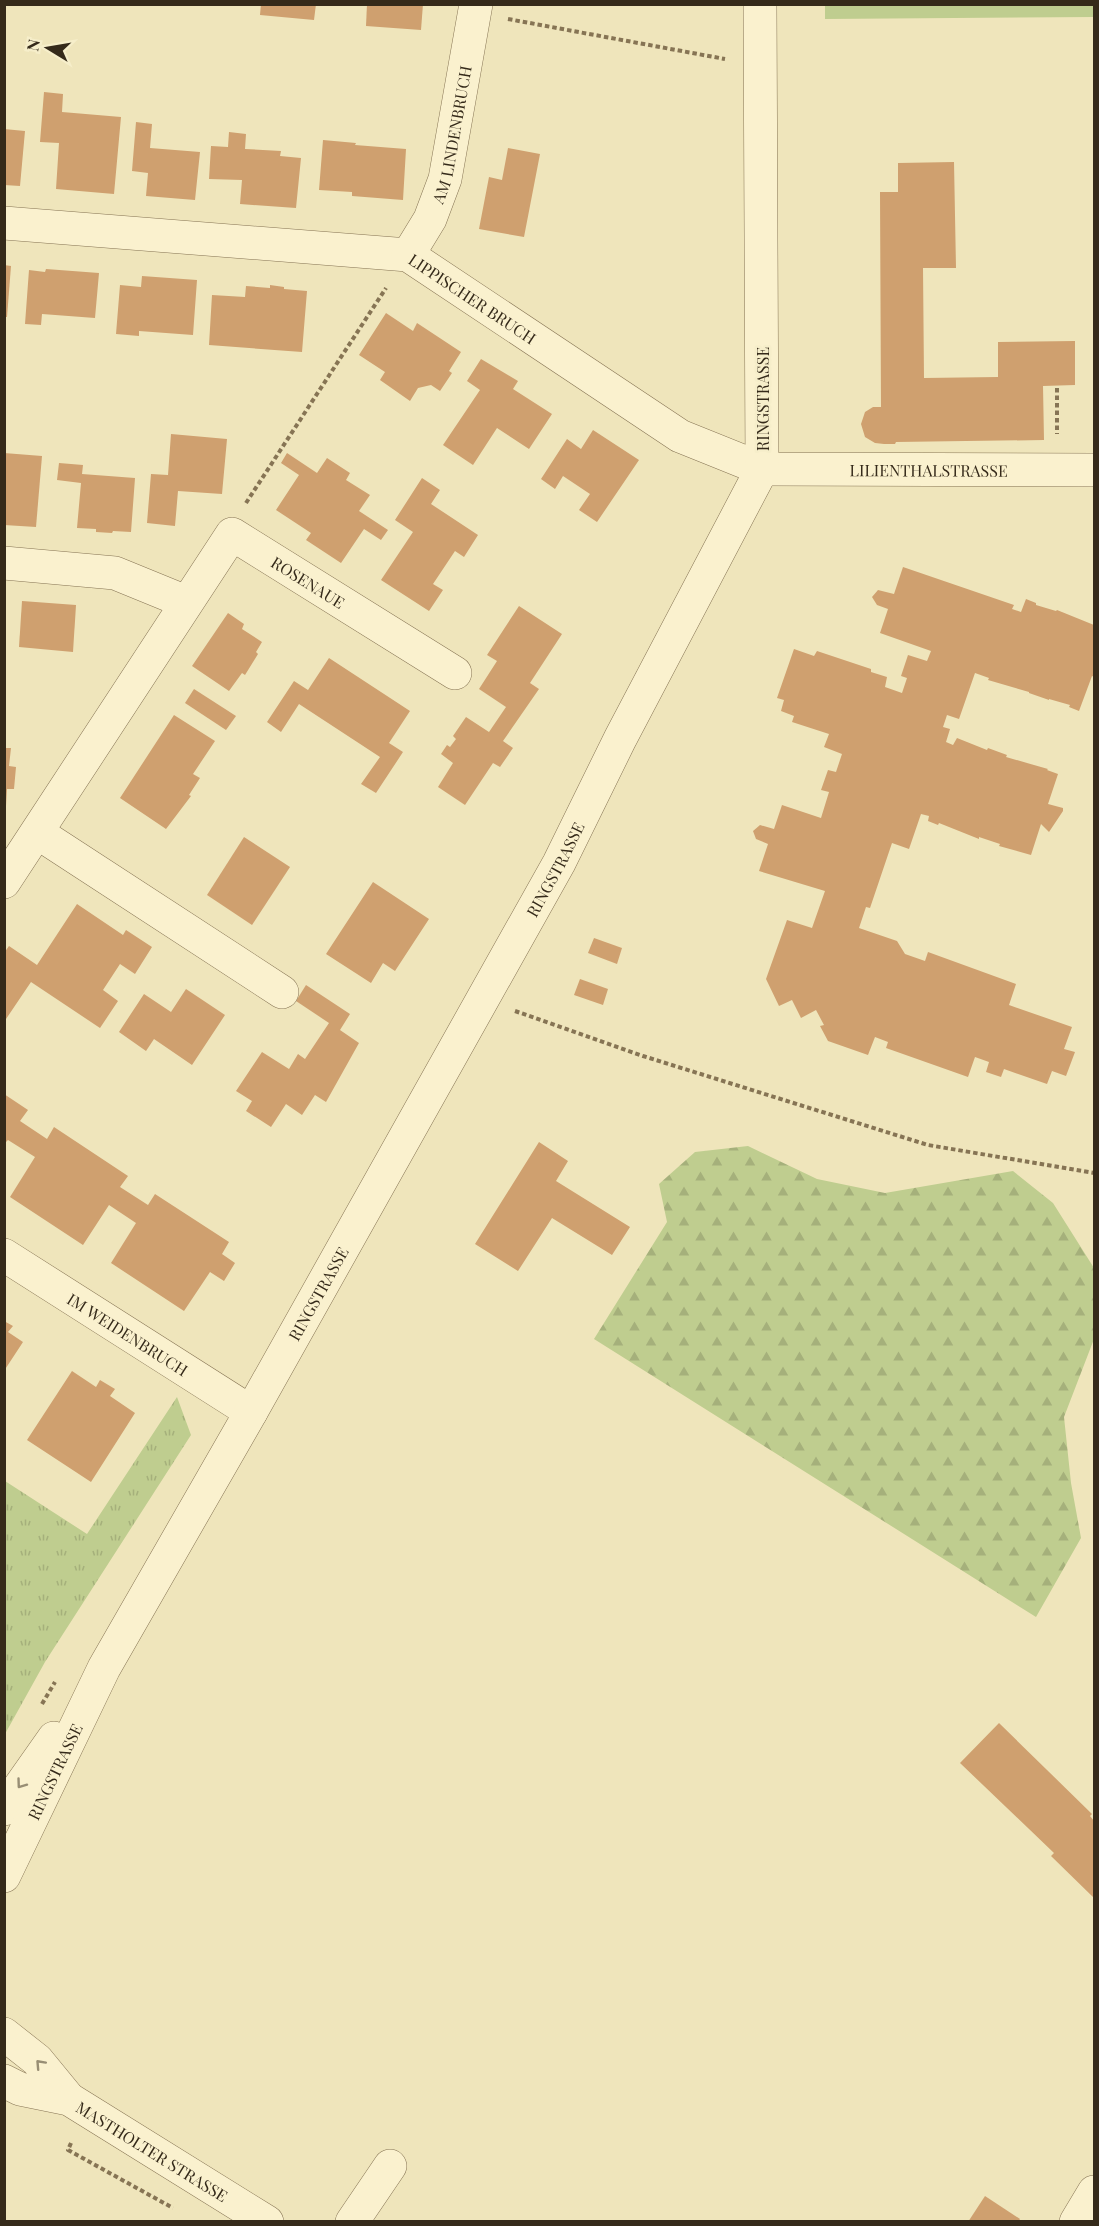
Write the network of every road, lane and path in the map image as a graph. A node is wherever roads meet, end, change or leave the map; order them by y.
1 (760, 4) edge
2 (476, 9) edge
3 (761, 66) junction
4 (4, 223) edge
5 (408, 255) junction
6 (1057, 388) dead end
7 (762, 469) junction
8 (1095, 470) edge
9 (1057, 471) junction
10 (232, 534) junction
11 (4, 564) edge
12 (186, 602) junction
13 (455, 673) dead end
14 (38, 832) junction
15 (4, 882) edge
16 (282, 992) dead end
17 (483, 1000) junction
18 (1095, 1173) edge
19 (4, 1255) edge
20 (251, 1412) junction
21 (104, 1668) junction
22 (4, 1809) edge
23 (4, 1876) edge
24 (4, 2034) edge
25 (4, 2081) edge
26 (69, 2099) junction
27 (390, 2166) dead end
28 (1095, 2192) edge
29 (267, 2222) edge
30 (352, 2222) edge
31 (1076, 2222) edge

1 - 3 street, RINGSTRASSE
2 - 3 path
2 - 5 street, AM LINDENBRUCH
3 - 7 street, RINGSTRASSE
4 - 5 street, LIPPISCHER BRUCH
5 - 7 street, LIPPISCHER BRUCH
5 - 10 path
6 - 9 path
7 - 9 street, LILIENTHALSTRASSE
7 - 17 street, RINGSTRASSE
8 - 9 street, LILIENTHALSTRASSE
10 - 12 street
10 - 13 street, ROSENAUE
11 - 12 street
12 - 14 street
14 - 15 street
14 - 16 street
17 - 18 path
17 - 20 street, RINGSTRASSE
19 - 20 street, IM WEIDENBRUCH
20 - 21 street, RINGSTRASSE
21 -> 22 street, RINGSTRASSE
21 - 23 street, RINGSTRASSE
26 -> 24 street, MASTHOLTER STRASSE
25 - 26 street, MASTHOLTER STRASSE
26 - 29 street, MASTHOLTER STRASSE
27 - 30 street
28 - 31 street

